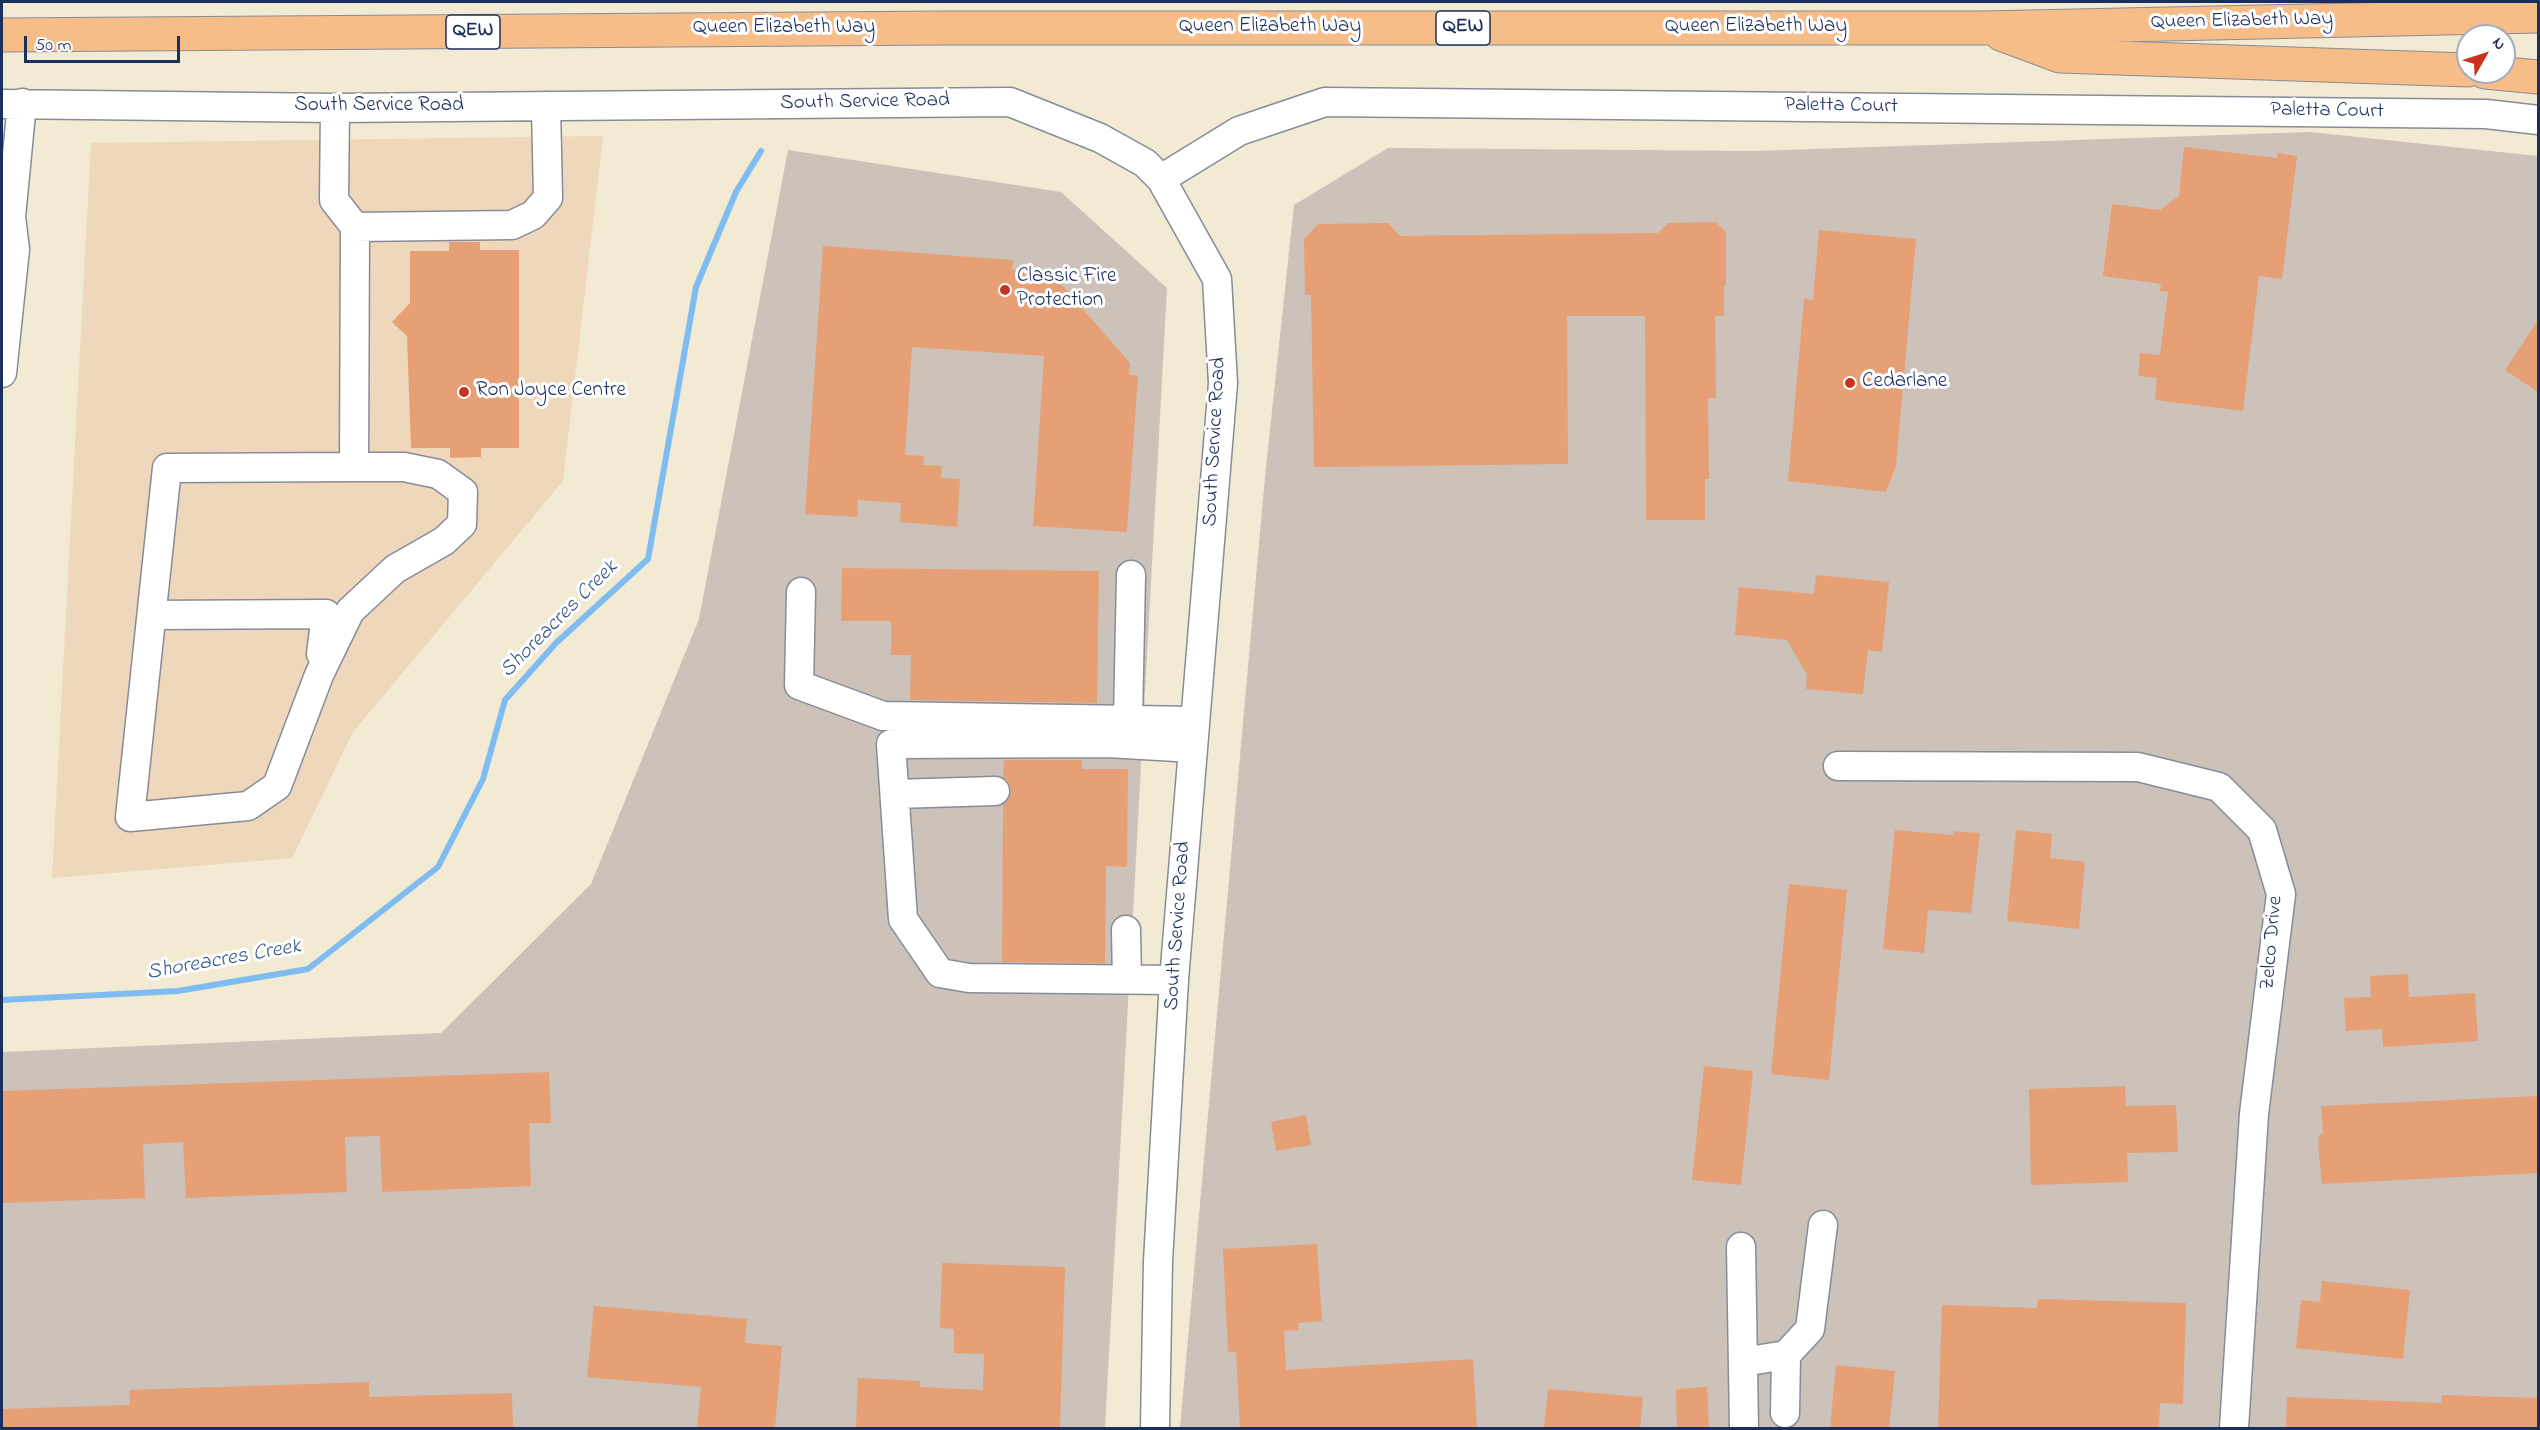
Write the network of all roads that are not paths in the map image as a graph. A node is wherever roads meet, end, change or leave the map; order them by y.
1 (2538, 16) edge
2 (1982, 28) junction
3 (2, 35) edge
4 (2456, 70) edge
5 (2516, 75) edge
6 (2538, 77) edge
7 (11, 104) edge
8 (546, 106) junction
9 (335, 108) junction
10 (2538, 120) edge
11 (1161, 179) junction
12 (6, 217) edge
13 (355, 227) junction
14 (2, 373) edge
15 (354, 467) junction
16 (1131, 575) dead end
17 (801, 592) dead end
18 (152, 615) junction
19 (319, 675) junction
20 (1128, 720) junction
21 (1194, 734) junction
22 (1838, 766) dead end
23 (995, 791) dead end
24 (895, 794) junction
25 (1126, 930) dead end
26 (1127, 980) junction
27 (1174, 980) junction
28 (1823, 1225) dead end
29 (1741, 1246) dead end
30 (1786, 1355) junction
31 (1743, 1362) junction
32 (1785, 1413) dead end
33 (1155, 1428) edge
34 (1744, 1428) edge
35 (2234, 1428) edge

1 - 2 highway, Queen Elizabeth Way / QEW
2 - 3 highway, Queen Elizabeth Way / QEW
2 - 4 highway
5 - 6 highway
7 - 9 street, South Service Road
7 - 12 street
8 - 9 street, South Service Road
8 - 11 street, South Service Road
8 - 13 street
9 - 13 street
10 - 11 street, Paletta Court
11 - 21 street, South Service Road
12 - 14 street
13 - 15 street
15 - 18 street
15 - 19 street
16 - 20 street
17 - 20 street
18 - 19 street
18 - 19 street
20 - 21 street
21 - 24 street
21 - 27 street, South Service Road
22 - 35 street, Zelco Drive
23 - 24 street
24 - 26 street
25 - 26 street
26 - 27 street
27 - 33 street, South Service Road
28 - 30 street
29 - 31 street
30 - 31 street
30 - 32 street
31 - 34 street

